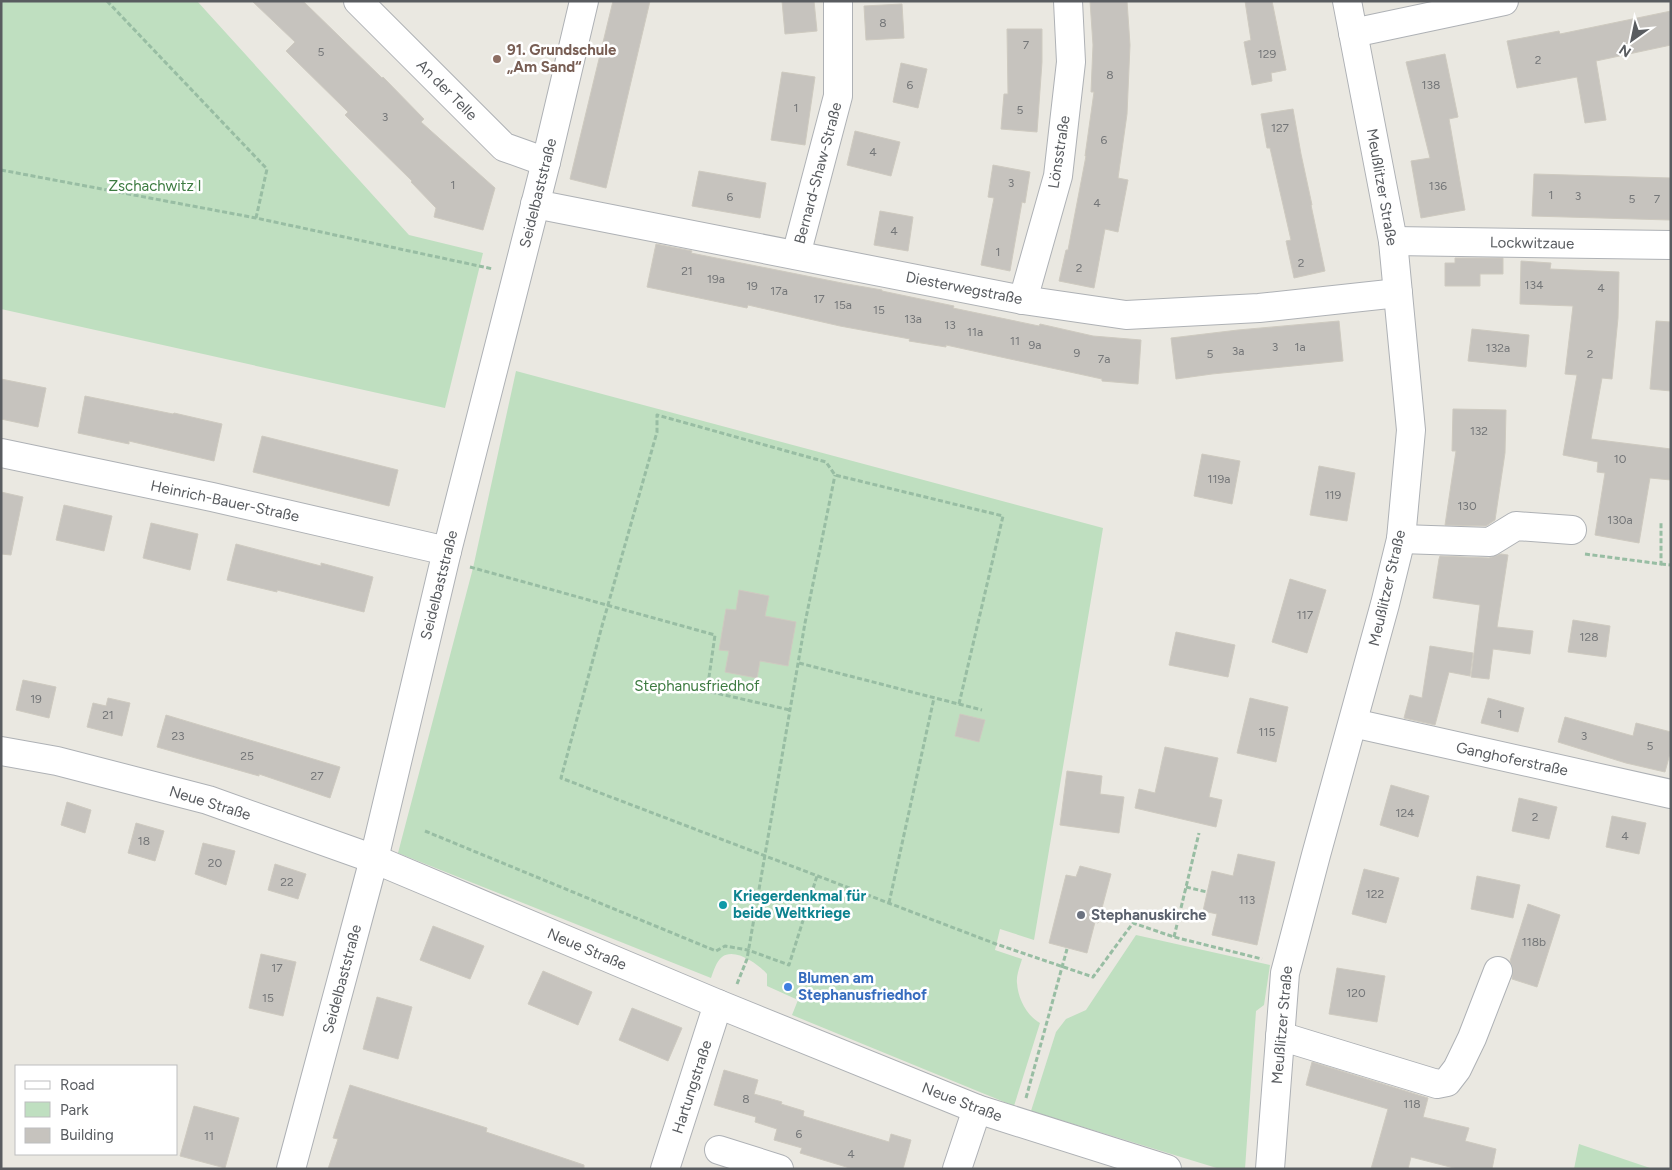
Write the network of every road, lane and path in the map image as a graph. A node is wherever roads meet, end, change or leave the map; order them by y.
1 (107, 1) edge
2 (358, 1) edge
3 (584, 1) edge
4 (838, 1) edge
5 (1068, 1) edge
6 (1347, 1) edge
7 (1504, 1) edge
8 (1353, 33) junction
9 (546, 162) junction
10 (1, 170) edge
11 (535, 204) junction
12 (256, 218) junction
13 (1393, 242) junction
14 (1671, 245) edge
15 (796, 256) junction
16 (517, 274) junction
17 (1398, 293) junction
18 (1024, 300) junction
19 (1, 453) edge
20 (836, 475) junction
21 (1661, 522) dead end
22 (1400, 539) junction
23 (1574, 541) joint
24 (446, 556) junction
25 (1661, 564) junction
26 (1671, 565) edge
27 (608, 606) junction
28 (799, 663) junction
29 (934, 698) junction
30 (959, 704) junction
31 (790, 710) junction
32 (982, 710) dead end
33 (1352, 724) junction
34 (1, 751) edge
35 (1671, 794) edge
36 (425, 830) dead end
37 (1199, 833) dead end
38 (765, 856) junction
39 (374, 859) junction
40 (817, 876) junction
41 (1186, 887) junction
42 (1207, 892) dead end
43 (889, 903) junction
44 (1174, 937) junction
45 (1067, 949) dead end
46 (748, 950) junction
47 (1287, 965) junction
48 (1063, 966) junction
49 (1498, 972) dead end
50 (723, 1006) junction
51 (1280, 1036) junction
52 (977, 1109) junction
53 (1019, 1122) junction
54 (719, 1150) dead end
55 (291, 1169) edge
56 (665, 1169) edge
57 (779, 1169) edge
58 (957, 1169) edge
59 (1167, 1169) edge
60 (1270, 1169) edge

1 - 12 path
2 - 9 street, An der Telle
3 - 9 street, Seidelbaststraße
4 - 15 street, Bernard-Shaw-Straße
5 - 18 street, Lönsstraße
6 - 8 street, Meußlitzer Straße
7 - 8 street
8 - 13 street, Meußlitzer Straße
9 - 11 street, Seidelbaststraße
10 - 12 path
11 - 15 street, Diesterwegstraße
11 - 16 street, Seidelbaststraße
12 - 16 path
13 - 14 street, Lockwitzaue
13 - 17 street, Meußlitzer Straße
15 - 18 street, Diesterwegstraße
16 - 24 street, Seidelbaststraße
17 - 18 street, Diesterwegstraße
17 - 22 street, Meußlitzer Straße
19 - 24 street, Heinrich-Bauer-Straße
20 - 27 path
20 - 28 path
20 - 30 path
21 - 25 path
22 - 23 street
22 - 33 street, Meußlitzer Straße
23 - 25 path
24 - 27 path
24 - 39 street, Seidelbaststraße
25 - 26 path
27 - 31 path
27 - 38 path
28 - 29 path
28 - 31 path
29 - 30 path
29 - 43 path
30 - 32 path
31 - 38 path
33 - 35 street, Ganghoferstraße
33 - 47 street, Meußlitzer Straße
34 - 39 street, Neue Straße
36 - 46 path
37 - 41 path
38 - 40 path
38 - 46 path
39 - 50 street, Neue Straße
39 - 55 street, Seidelbaststraße
40 - 43 path
40 - 46 path
41 - 42 path
41 - 44 path
43 - 48 path
44 - 47 path
44 - 48 path
45 - 48 path
46 - 50 path
47 - 51 street, Meußlitzer Straße
48 - 53 path
49 - 51 street
50 - 52 street, Neue Straße
50 - 56 street, Hartungstraße
51 - 60 street, Meußlitzer Straße
52 - 53 street, Neue Straße
52 - 58 street
53 - 59 street, Neue Straße
54 - 57 street

